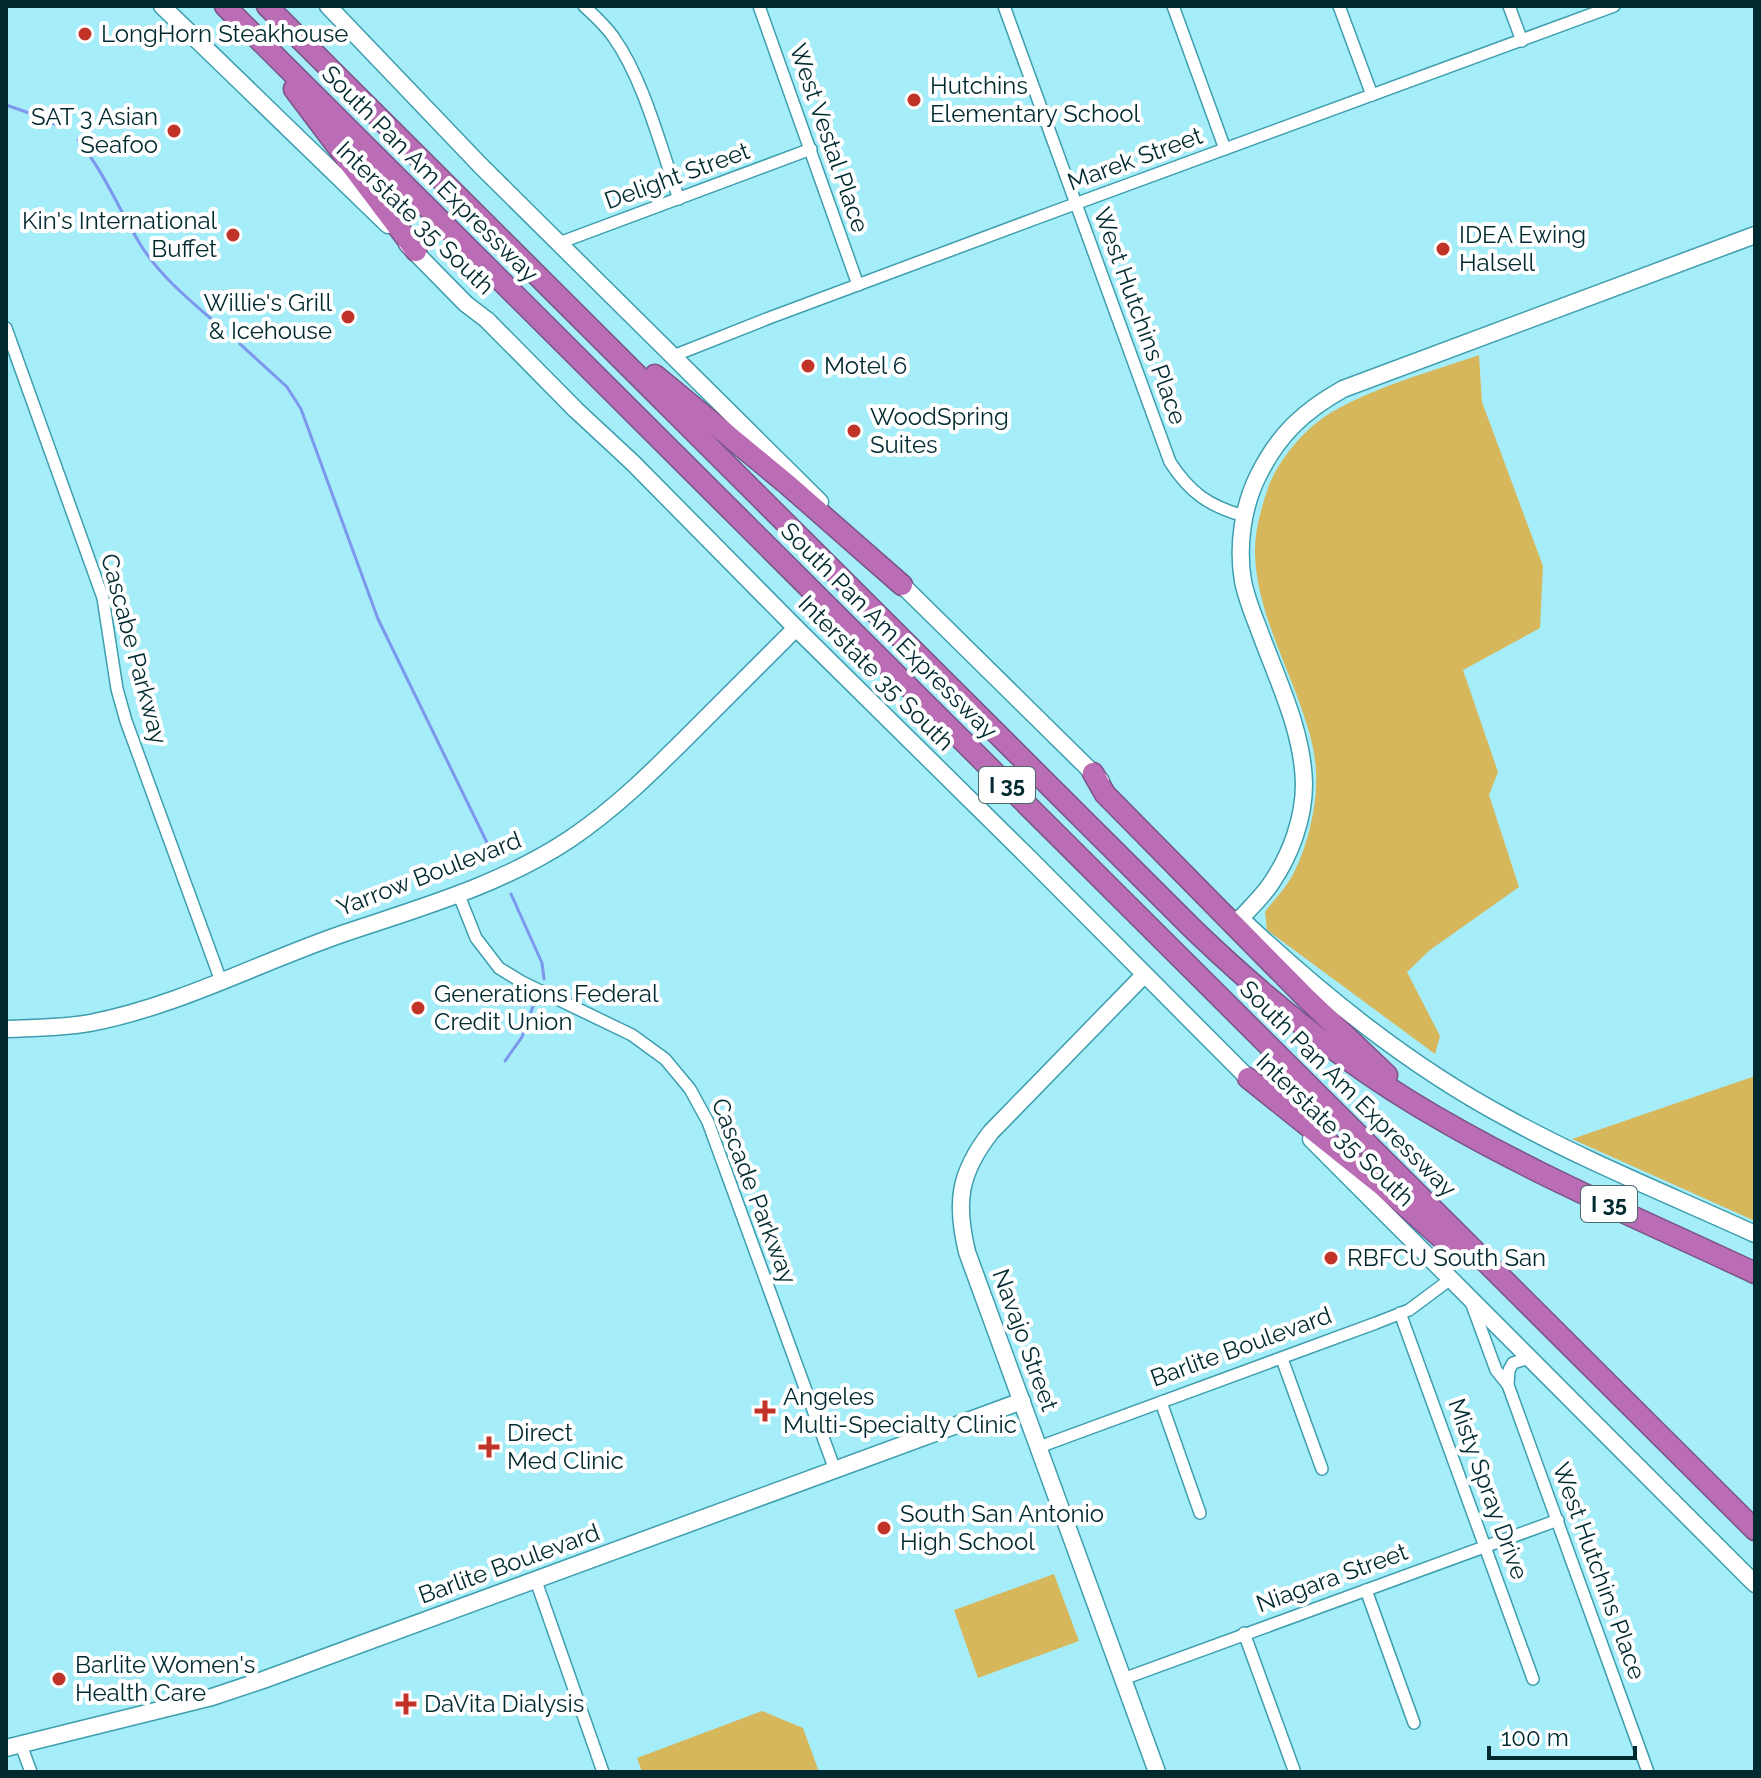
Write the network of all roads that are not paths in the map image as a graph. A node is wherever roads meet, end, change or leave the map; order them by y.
1 (162, 6) edge
2 (225, 6) edge
3 (267, 6) edge
4 (328, 6) edge
5 (584, 6) edge
6 (759, 6) edge
7 (1004, 6) edge
8 (1173, 6) edge
9 (1339, 6) edge
10 (1509, 6) edge
11 (1614, 6) edge
12 (260, 40) junction
13 (1522, 41) junction
14 (1372, 95) junction
15 (811, 149) junction
16 (1225, 149) junction
17 (679, 199) junction
18 (1076, 204) junction
19 (477, 215) junction
20 (1755, 235) edge
21 (559, 243) junction
22 (416, 251) junction
23 (858, 285) junction
24 (6, 328) edge
25 (673, 356) junction
26 (1244, 516) junction
27 (902, 585) junction
28 (796, 628) junction
29 (1093, 773) junction
30 (458, 893) junction
31 (1240, 919) junction
32 (1144, 975) junction
33 (221, 981) junction
34 (6, 1029) edge
35 (1248, 1078) junction
36 (1464, 1132) junction
37 (1755, 1234) edge
38 (1755, 1273) edge
39 (1452, 1278) junction
40 (1470, 1299) junction
41 (1400, 1313) junction
42 (1559, 1335) junction
43 (1529, 1358) junction
44 (1282, 1359) junction
45 (1508, 1385) junction
46 (1022, 1401) junction
47 (1161, 1402) junction
48 (1039, 1447) junction
49 (1322, 1469) dead end
50 (835, 1470) junction
51 (1200, 1513) dead end
52 (1558, 1520) junction
53 (1755, 1530) edge
54 (1486, 1546) junction
55 (536, 1581) junction
56 (1755, 1584) edge
57 (1366, 1590) junction
58 (1244, 1633) junction
59 (1123, 1679) junction
60 (1533, 1679) dead end
61 (1414, 1723) dead end
62 (13, 1746) edge
63 (1294, 1770) dead end
64 (31, 1772) edge
65 (603, 1772) edge
66 (1157, 1772) edge
67 (1648, 1772) edge

1 - 22 main road, Interstate 35 South
2 - 12 highway, South Pan Am Expressway / I 35
3 - 19 highway, South Pan Am Expressway / I 35
4 - 21 main road
5 - 17 street
6 - 15 street, West Vestal Place
7 - 18 street, West Hutchins Place
8 - 16 street
9 - 14 street
10 - 13 street
11 - 13 street, Marek Street
12 - 22 highway
12 - 42 highway, South Pan Am Expressway / I 35
13 - 14 street, Marek Street
14 - 16 street, Marek Street
15 - 17 street, Delight Street
15 - 23 street, West Vestal Place
16 - 18 street, Marek Street
17 - 21 street, Delight Street
18 - 23 street, Marek Street
18 - 26 street, West Hutchins Place
19 - 27 highway
19 - 36 highway, South Pan Am Expressway / I 35
20 - 26 main road
21 - 25 main road
22 - 28 main road, Interstate 35 South
23 - 25 street, Marek Street
24 - 33 street, Cascabe Parkway
25 - 27 main road
26 - 31 main road
27 - 29 main road
28 - 30 main road, Yarrow Boulevard
28 - 32 main road, Interstate 35 South
29 - 31 main road
29 - 36 highway
30 - 33 main road, Yarrow Boulevard
30 - 50 street, Cascade Parkway
31 - 37 main road
32 - 35 main road, Interstate 35 South
32 - 46 main road, Navajo Street
33 - 34 main road, Yarrow Boulevard
35 - 39 main road, Interstate 35 South
35 - 42 highway
36 - 38 highway, South Pan Am Expressway / I 35
39 - 40 main road, Interstate 35 South
39 - 41 street, Barlite Boulevard
40 - 43 main road, Interstate 35 South
40 - 45 street, West Hutchins Place
41 - 44 street, Barlite Boulevard
41 - 54 street, Misty Spray Drive
42 - 53 highway, South Pan Am Expressway / I 35
43 - 45 street
43 - 56 main road, Interstate 35 South
44 - 47 street, Barlite Boulevard
44 - 49 street
45 - 52 street, West Hutchins Place
46 - 48 main road, Navajo Street
46 - 50 main road, Barlite Boulevard
47 - 48 street, Barlite Boulevard
47 - 51 street
48 - 59 main road, Navajo Street
50 - 55 main road, Barlite Boulevard
52 - 54 street, Niagara Street
52 - 67 street, West Hutchins Place
54 - 57 street, Niagara Street
54 - 60 street, Misty Spray Drive
55 - 62 main road, Barlite Boulevard
55 - 65 street
57 - 58 street, Niagara Street
57 - 61 street
58 - 59 street, Niagara Street
58 - 63 street
59 - 66 main road, Navajo Street
62 - 64 street

